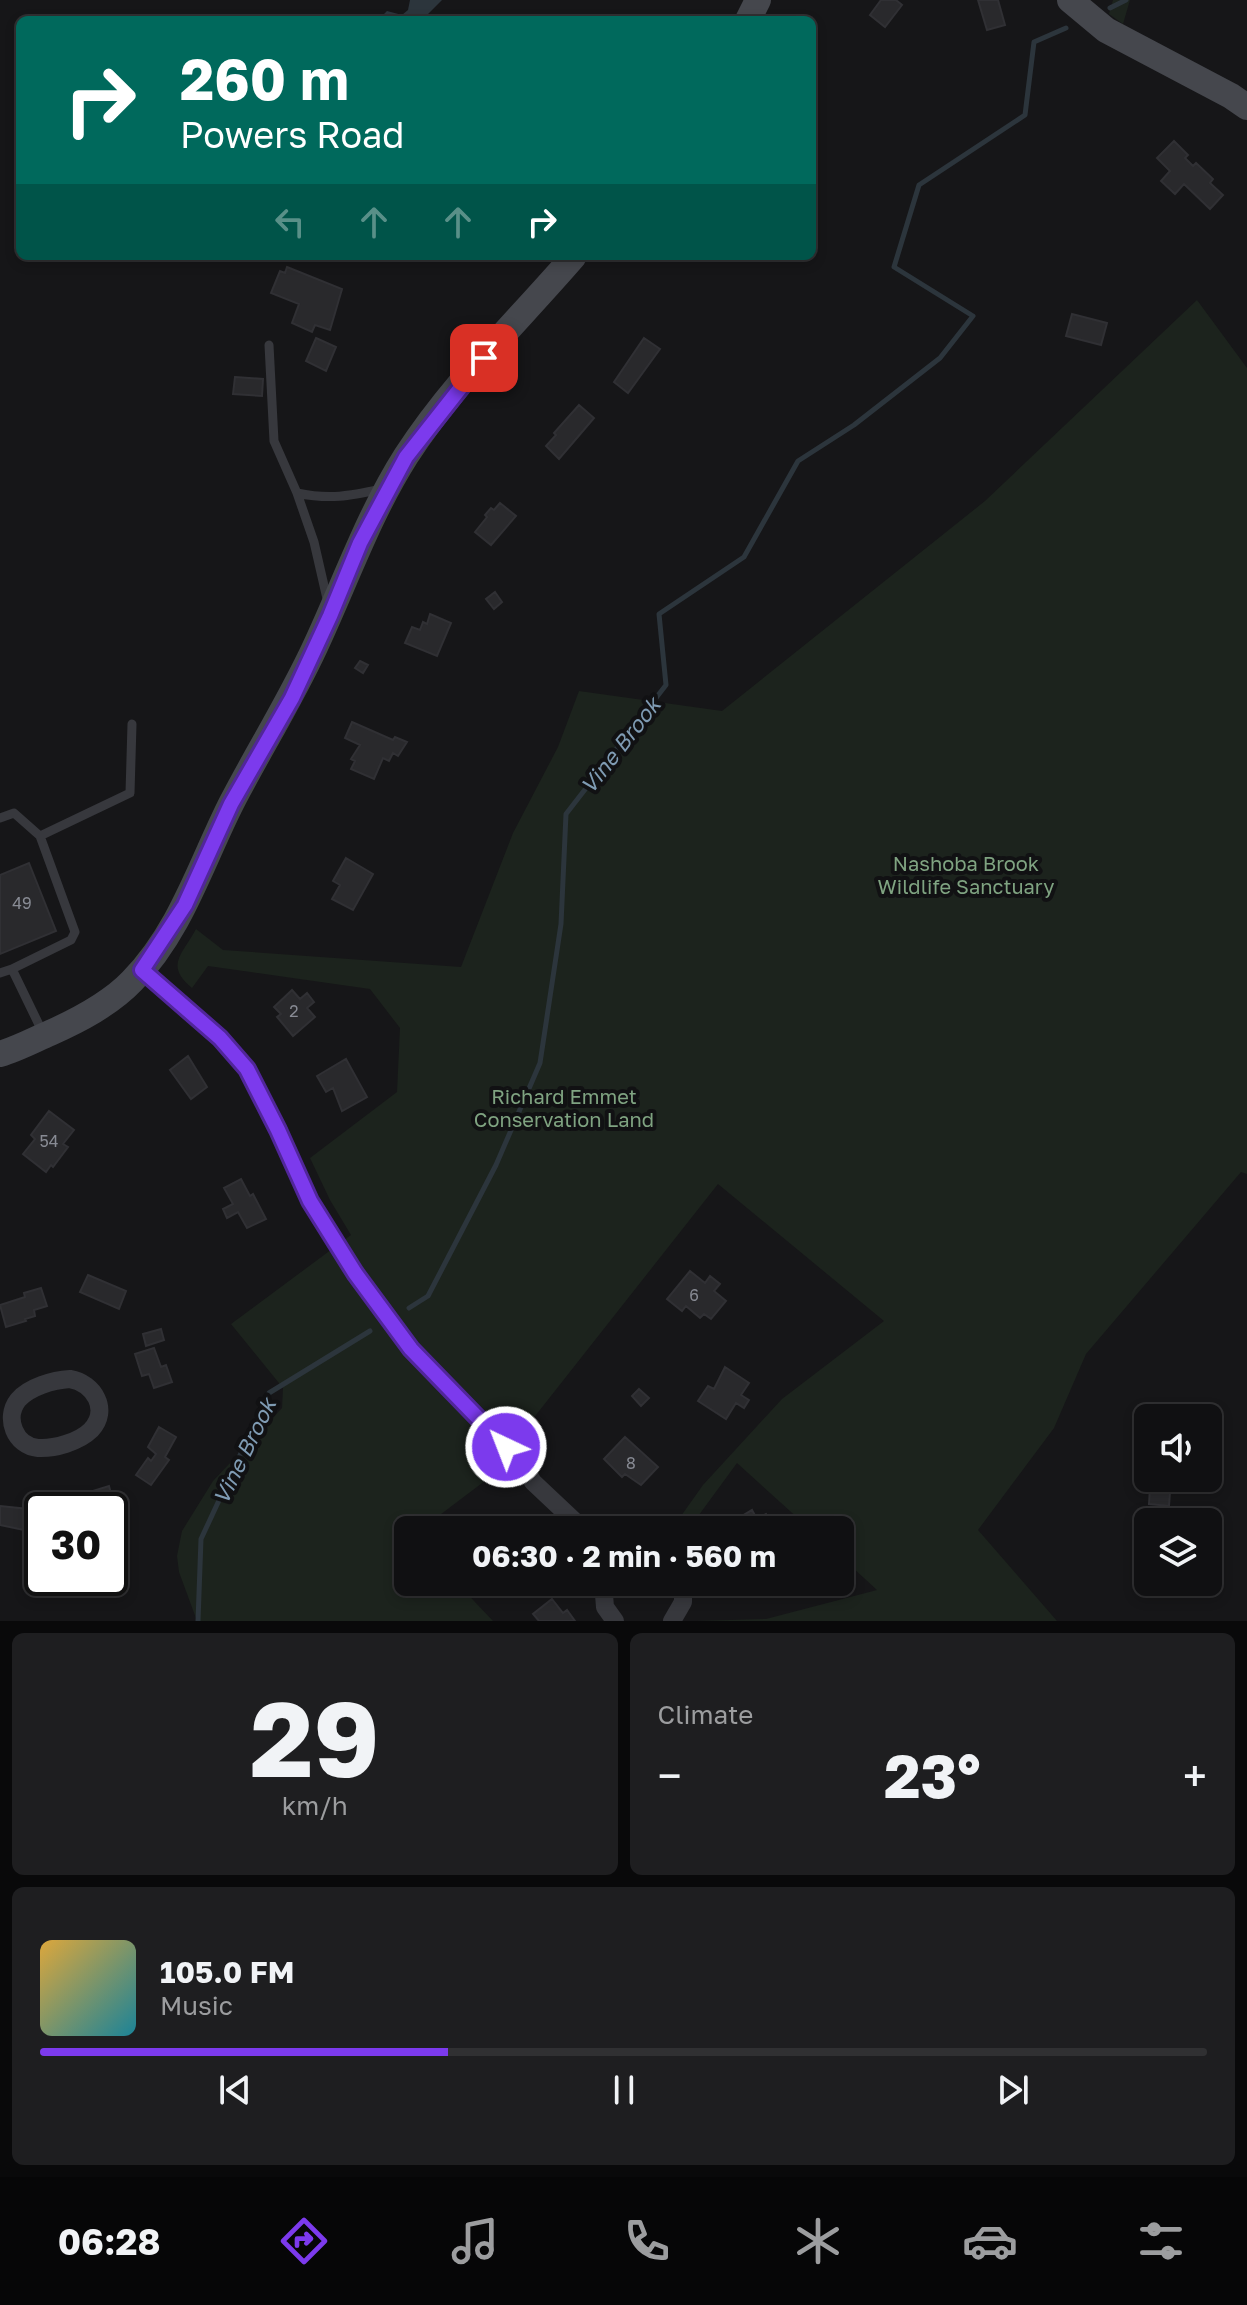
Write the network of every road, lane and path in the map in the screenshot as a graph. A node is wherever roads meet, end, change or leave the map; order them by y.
1 (1070, 0) edge
2 (1242, 96) edge
3 (571, 260) edge
4 (269, 345) dead end
5 (389, 488) junction
6 (297, 493) junction
7 (330, 616) junction
8 (132, 724) dead end
9 (0, 818) edge
10 (40, 836) junction
11 (12, 969) junction
12 (142, 970) junction
13 (0, 973) edge
14 (44, 1036) junction
15 (0, 1054) edge
16 (6, 1431) edge
17 (569, 1516) edge
18 (604, 1596) edge
19 (683, 1596) edge
20 (615, 1621) edge
21 (672, 1621) edge

1 - 2 main road
3 - 5 main road
4 - 6 lane
5 - 6 lane
5 - 7 main road
6 - 7 lane
7 - 12 main road
8 - 10 lane
9 - 10 lane
10 - 11 lane
11 - 13 lane
11 - 14 lane
12 - 14 main road
12 - 17 street
14 - 15 main road
16 - 16 street
18 - 20 street
19 - 21 street

